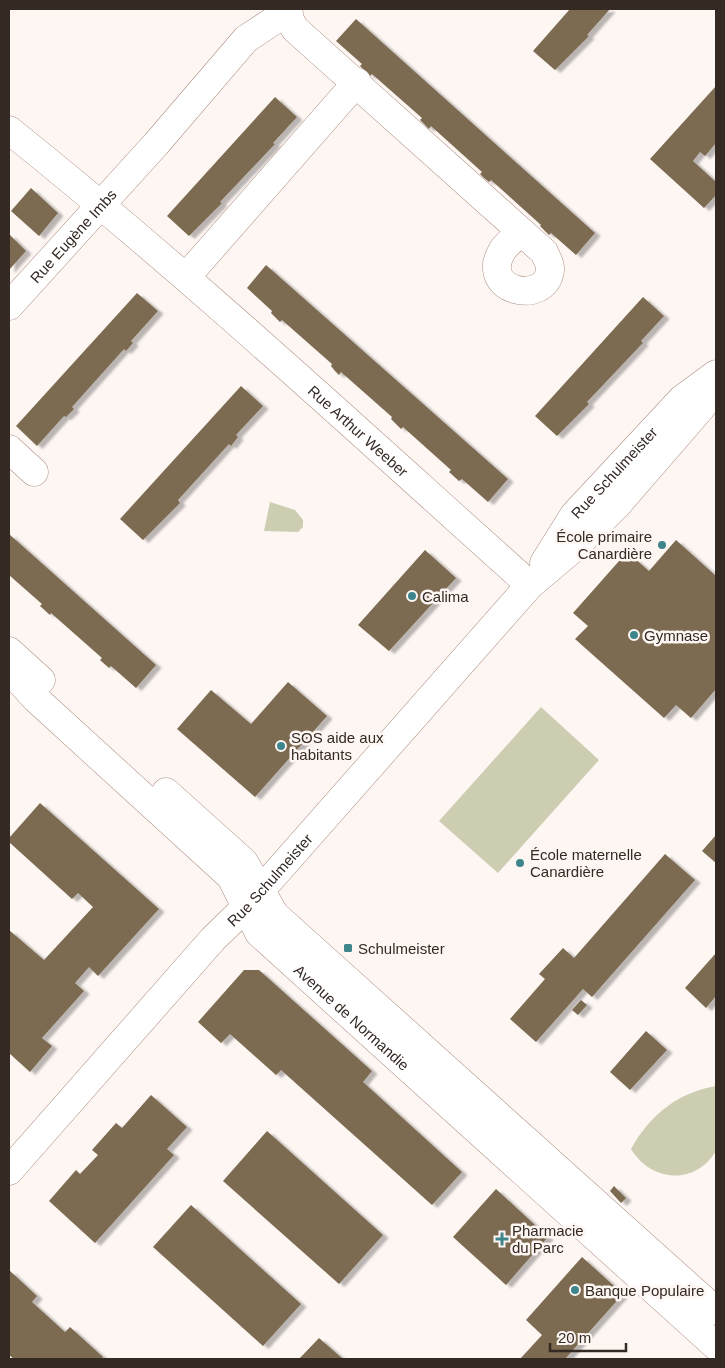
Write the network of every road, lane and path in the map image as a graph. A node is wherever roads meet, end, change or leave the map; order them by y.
1 (287, 10) edge
2 (357, 82) junction
3 (9, 130) edge
4 (101, 204) junction
5 (521, 232) dead end
6 (186, 277) junction
7 (9, 306) edge
8 (716, 374) edge
9 (716, 386) edge
10 (9, 449) edge
11 (34, 472) dead end
12 (530, 585) junction
13 (9, 651) edge
14 (9, 674) edge
15 (253, 899) junction
16 (9, 1171) edge
17 (716, 1311) edge
18 (716, 1346) edge

1 - 2 street
1 - 4 street, Rue Eugène Imbs
2 - 5 street
2 - 6 street
3 - 4 street, Rue Arthur Weeber
4 - 6 street, Rue Arthur Weeber
4 - 7 street, Rue Eugène Imbs
6 - 12 street, Rue Arthur Weeber
8 - 12 street, Rue Schulmeister
9 - 12 street, Rue Schulmeister
10 - 11 street
12 - 15 street, Rue Schulmeister
13 - 15 street, Avenue de Normandie
14 - 15 street, Avenue de Normandie
15 - 16 street, Rue Schulmeister
15 - 17 street, Avenue de Normandie
15 - 18 street, Avenue de Normandie

